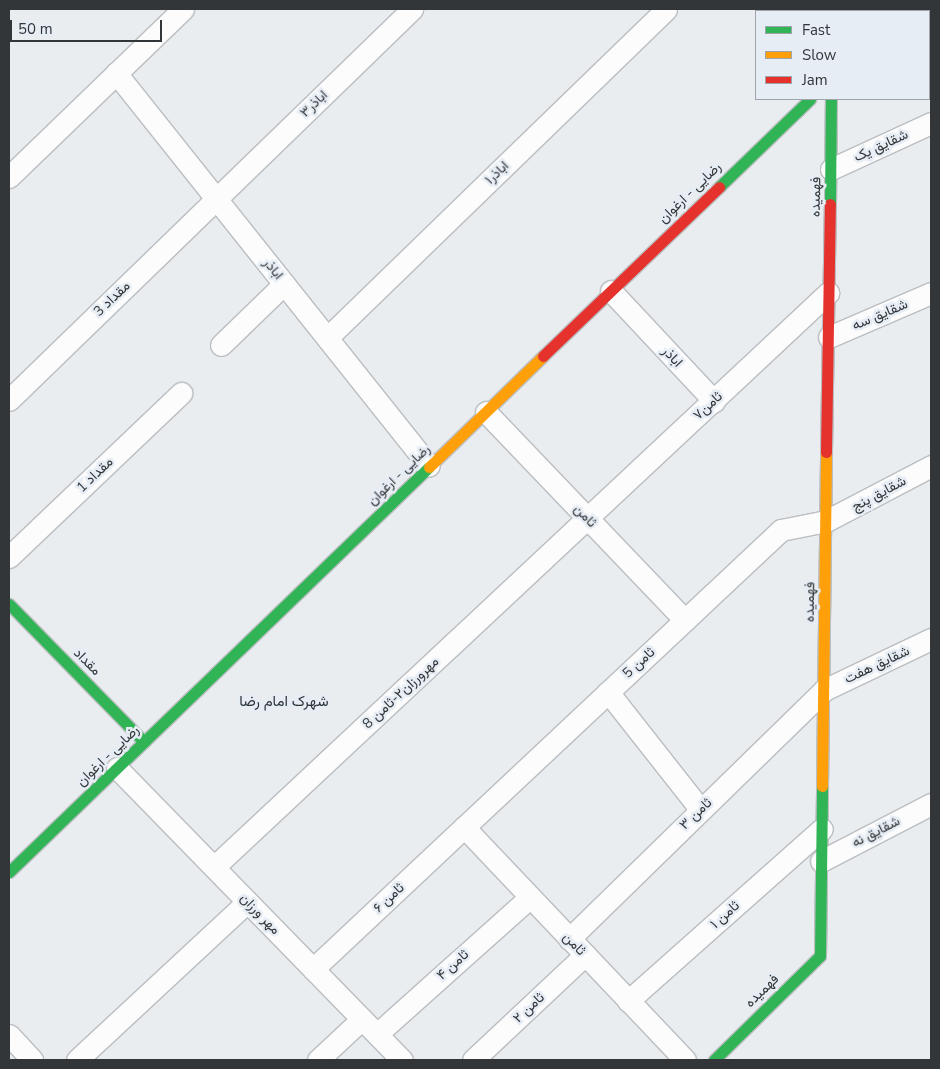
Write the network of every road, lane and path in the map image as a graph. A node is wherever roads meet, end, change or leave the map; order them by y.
1 (183, 9) edge
2 (412, 9) edge
3 (666, 9) edge
4 (116, 73) junction
5 (809, 100) edge
6 (831, 100) edge
7 (931, 123) edge
8 (831, 169) junction
9 (9, 177) edge
10 (216, 198) junction
11 (284, 284) junction
12 (611, 291) junction
13 (828, 293) junction
14 (931, 293) edge
15 (829, 336) junction
16 (327, 338) junction
17 (220, 345) dead end
18 (181, 393) dead end
19 (9, 400) edge
20 (714, 401) junction
21 (486, 412) junction
22 (429, 466) junction
23 (931, 466) edge
24 (588, 518) junction
25 (826, 521) junction
26 (9, 557) edge
27 (9, 604) edge
28 (685, 620) junction
29 (931, 639) edge
30 (824, 690) junction
31 (608, 692) junction
32 (144, 742) junction
33 (117, 768) junction
34 (931, 804) edge
35 (701, 810) junction
36 (464, 827) junction
37 (822, 829) junction
38 (821, 861) junction
39 (214, 867) junction
40 (9, 872) edge
41 (530, 897) junction
42 (247, 902) junction
43 (569, 939) junction
44 (585, 956) junction
45 (313, 969) junction
46 (628, 1001) junction
47 (369, 1027) junction
48 (9, 1034) edge
49 (32, 1060) edge
50 (78, 1060) edge
51 (318, 1060) edge
52 (402, 1060) edge
53 (473, 1060) edge
54 (685, 1060) edge
55 (714, 1060) edge

1 - 4 street
2 - 10 street, اباذر۳
3 - 16 street, اباذر۱
4 - 9 street
4 - 10 street, اباذر
5 - 12 street, رضایی - ارغوان
6 - 8 street, فهمیده
7 - 8 street, شقایق یک
8 - 13 street, فهمیده
10 - 11 street, اباذر
10 - 19 street, مقداد 3
11 - 16 street, اباذر
11 - 17 street
12 - 20 street, اباذر
12 - 21 street, رضایی - ارغوان
13 - 15 street, فهمیده
13 - 20 street, ثامن۷
14 - 15 street, شقایق سه
15 - 25 street, فهمیده
16 - 22 street, اباذر
18 - 26 street, مقداد 1
20 - 24 street, ثامن۷
21 - 22 street, رضایی - ارغوان
21 - 24 street, ثامن
22 - 32 street, رضایی - ارغوان
23 - 25 street, شقایق پنج
24 - 28 street, ثامن
24 - 39 street, مهرورزان۲-ثامن 8
25 - 28 street, ثامن 5
25 - 30 street, فهمیده
27 - 32 street, مقداد
28 - 31 street, ثامن 5
29 - 30 street, شقایق هفت
30 - 35 street, ثامن ۳
30 - 37 street, فهمیده
31 - 35 street
31 - 36 street, ثامن 5
32 - 33 street, رضایی - ارغوان
33 - 39 street, مهر ورزان
33 - 40 street, رضایی - ارغوان
34 - 38 street, شقایق نه
35 - 43 street, ثامن ۳
36 - 41 street, ثامن
36 - 45 street, ثامن ۶
37 - 38 street, فهمیده
37 - 46 street, ثامن ۱
38 - 55 street, فهمیده
39 - 42 street, مهر ورزان
41 - 43 street, ثامن
41 - 47 street, ثامن ۴
42 - 45 street, مهر ورزان
42 - 50 street
43 - 44 street, ثامن
44 - 46 street, ثامن
44 - 53 street, ثامن ۲
45 - 47 street, مهر ورزان
46 - 54 street, ثامن
47 - 51 street, ثامن ۴
47 - 52 street, مهر ورزان
48 - 49 street

